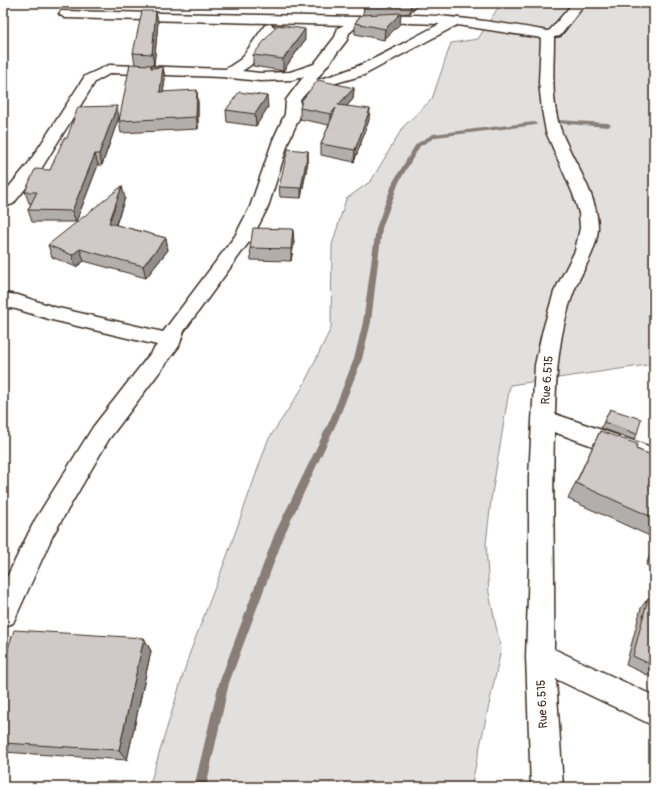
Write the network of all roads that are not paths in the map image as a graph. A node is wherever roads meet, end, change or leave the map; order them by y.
1 (580, 3) edge
2 (65, 14) dead end
3 (354, 15) junction
4 (453, 22) junction
5 (270, 28) dead end
6 (548, 34) junction
7 (317, 67) junction
8 (230, 74) junction
9 (302, 88) junction
10 (3, 202) edge
11 (3, 300) edge
12 (172, 341) junction
13 (544, 419) junction
14 (654, 458) edge
15 (3, 614) edge
16 (540, 657) junction
17 (654, 711) edge
18 (547, 787) edge

1 - 6 street
2 - 3 street
3 - 4 street
3 - 7 street
4 - 6 street
4 - 9 street
5 - 8 street
6 - 13 street, Rue 6.515
7 - 8 street
7 - 9 street
8 - 10 street
9 - 12 street
11 - 12 street
12 - 15 street
13 - 14 street
13 - 16 street, Rue 6.515
16 - 17 street
16 - 18 street, Rue 6.515

